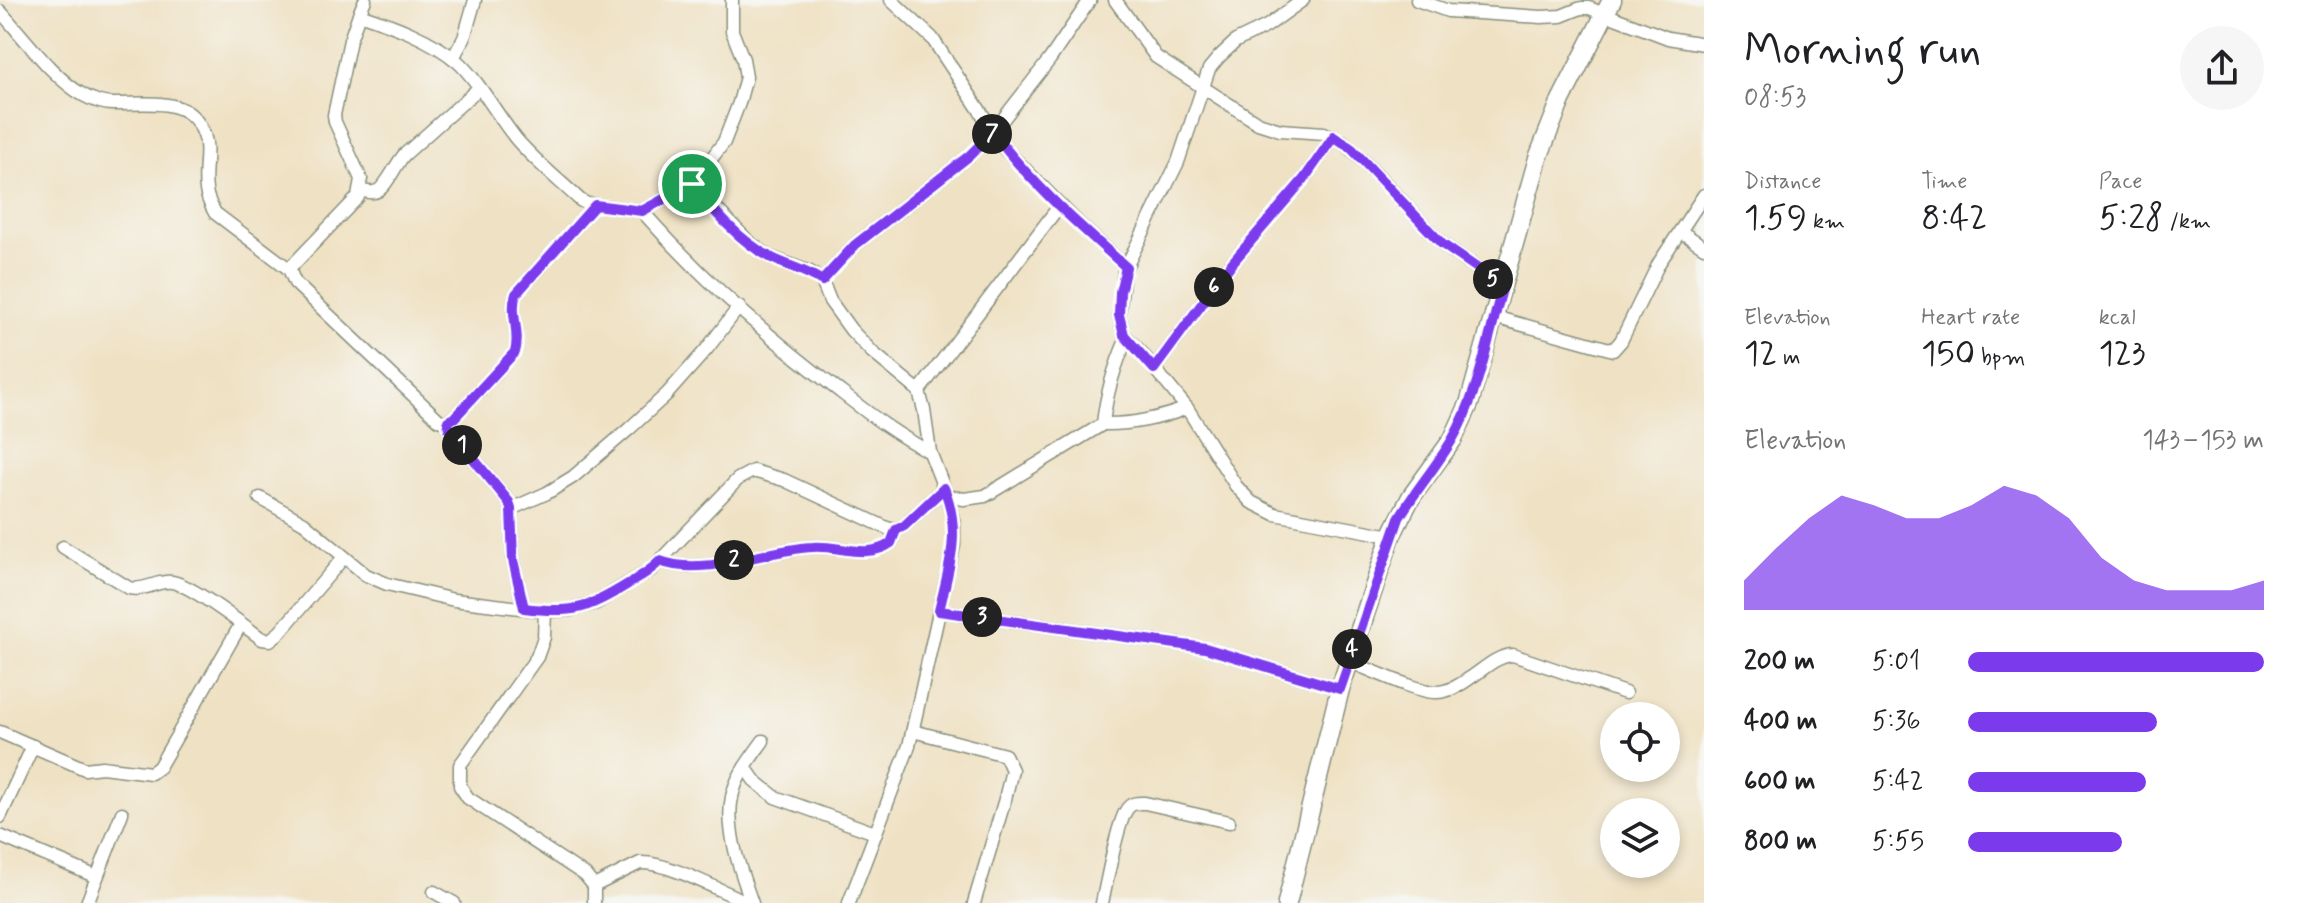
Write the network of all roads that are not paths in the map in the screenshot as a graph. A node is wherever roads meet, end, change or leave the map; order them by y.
1 (365, 0) edge
2 (475, 0) edge
3 (732, 0) edge
4 (891, 0) edge
5 (1090, 0) edge
6 (1115, 0) edge
7 (1303, 0) edge
8 (1417, 0) edge
9 (1608, 7) edge
10 (0, 11) edge
11 (359, 14) junction
12 (1704, 44) edge
13 (453, 58) junction
14 (1203, 87) junction
15 (479, 88) junction
16 (993, 132) junction
17 (1334, 136) junction
18 (692, 184) junction
19 (360, 190) junction
20 (1704, 195) edge
21 (595, 205) junction
22 (1060, 205) junction
23 (642, 211) junction
24 (1680, 231) junction
25 (1704, 247) edge
26 (1126, 267) junction
27 (289, 269) junction
28 (822, 281) junction
29 (1503, 286) junction
30 (739, 307) junction
31 (1494, 317) junction
32 (1127, 338) junction
33 (1154, 369) junction
34 (919, 391) junction
35 (1187, 408) junction
36 (448, 421) junction
37 (1103, 424) junction
38 (930, 452) junction
39 (946, 492) junction
40 (260, 498) dead end
41 (511, 509) junction
42 (896, 530) junction
43 (1391, 536) junction
44 (63, 547) dead end
45 (344, 557) junction
46 (660, 561) junction
47 (524, 608) junction
48 (545, 611) junction
49 (939, 611) junction
50 (241, 624) junction
51 (1348, 661) junction
52 (1340, 689) junction
53 (1625, 693) dead end
54 (913, 731) junction
55 (0, 732) edge
56 (763, 741) dead end
57 (33, 746) junction
58 (745, 767) junction
59 (122, 813) dead end
60 (0, 817) edge
61 (1229, 822) dead end
62 (875, 833) junction
63 (0, 836) edge
64 (97, 877) junction
65 (594, 886) junction
66 (434, 892) dead end
67 (87, 903) edge
68 (454, 903) edge
69 (594, 903) edge
70 (750, 903) edge
71 (849, 903) edge
72 (974, 903) edge
73 (1102, 903) edge
74 (1287, 903) edge

1 - 11 street
2 - 13 street
3 - 18 street
4 - 16 street
5 - 16 street
6 - 14 street
7 - 14 street
8 - 9 street
9 - 12 street
9 - 29 main road
10 - 27 street
11 - 13 street
11 - 19 street
13 - 15 street
14 - 17 street
14 - 26 street
15 - 19 street
15 - 21 street
16 - 22 street
16 - 28 street
17 - 29 street
17 - 33 street
18 - 23 street
18 - 28 street
19 - 27 street
20 - 24 street
21 - 23 street
21 - 36 street
22 - 26 street
22 - 34 street
23 - 30 street
24 - 25 street
24 - 31 street
26 - 32 street
27 - 36 street
28 - 34 street
29 - 31 main road
30 - 38 street
30 - 41 street
31 - 43 main road
32 - 33 street
32 - 37 street
33 - 35 street
34 - 38 street
35 - 37 street
35 - 43 street
36 - 41 street
37 - 39 street
38 - 39 street
39 - 42 street
39 - 49 street
40 - 45 street
41 - 47 street
42 - 46 street
42 - 46 street
43 - 51 main road
44 - 50 street
45 - 47 street
45 - 50 street
46 - 48 street
47 - 48 street
48 - 65 street
49 - 52 street
49 - 54 street
50 - 57 street
51 - 52 main road
51 - 53 street
52 - 74 main road
54 - 62 street
54 - 72 street
55 - 57 street
56 - 58 street
57 - 60 street
58 - 62 street
58 - 70 street
59 - 64 street
61 - 73 street
62 - 71 street
63 - 64 street
64 - 67 street
65 - 69 street
65 - 70 street
66 - 68 street

